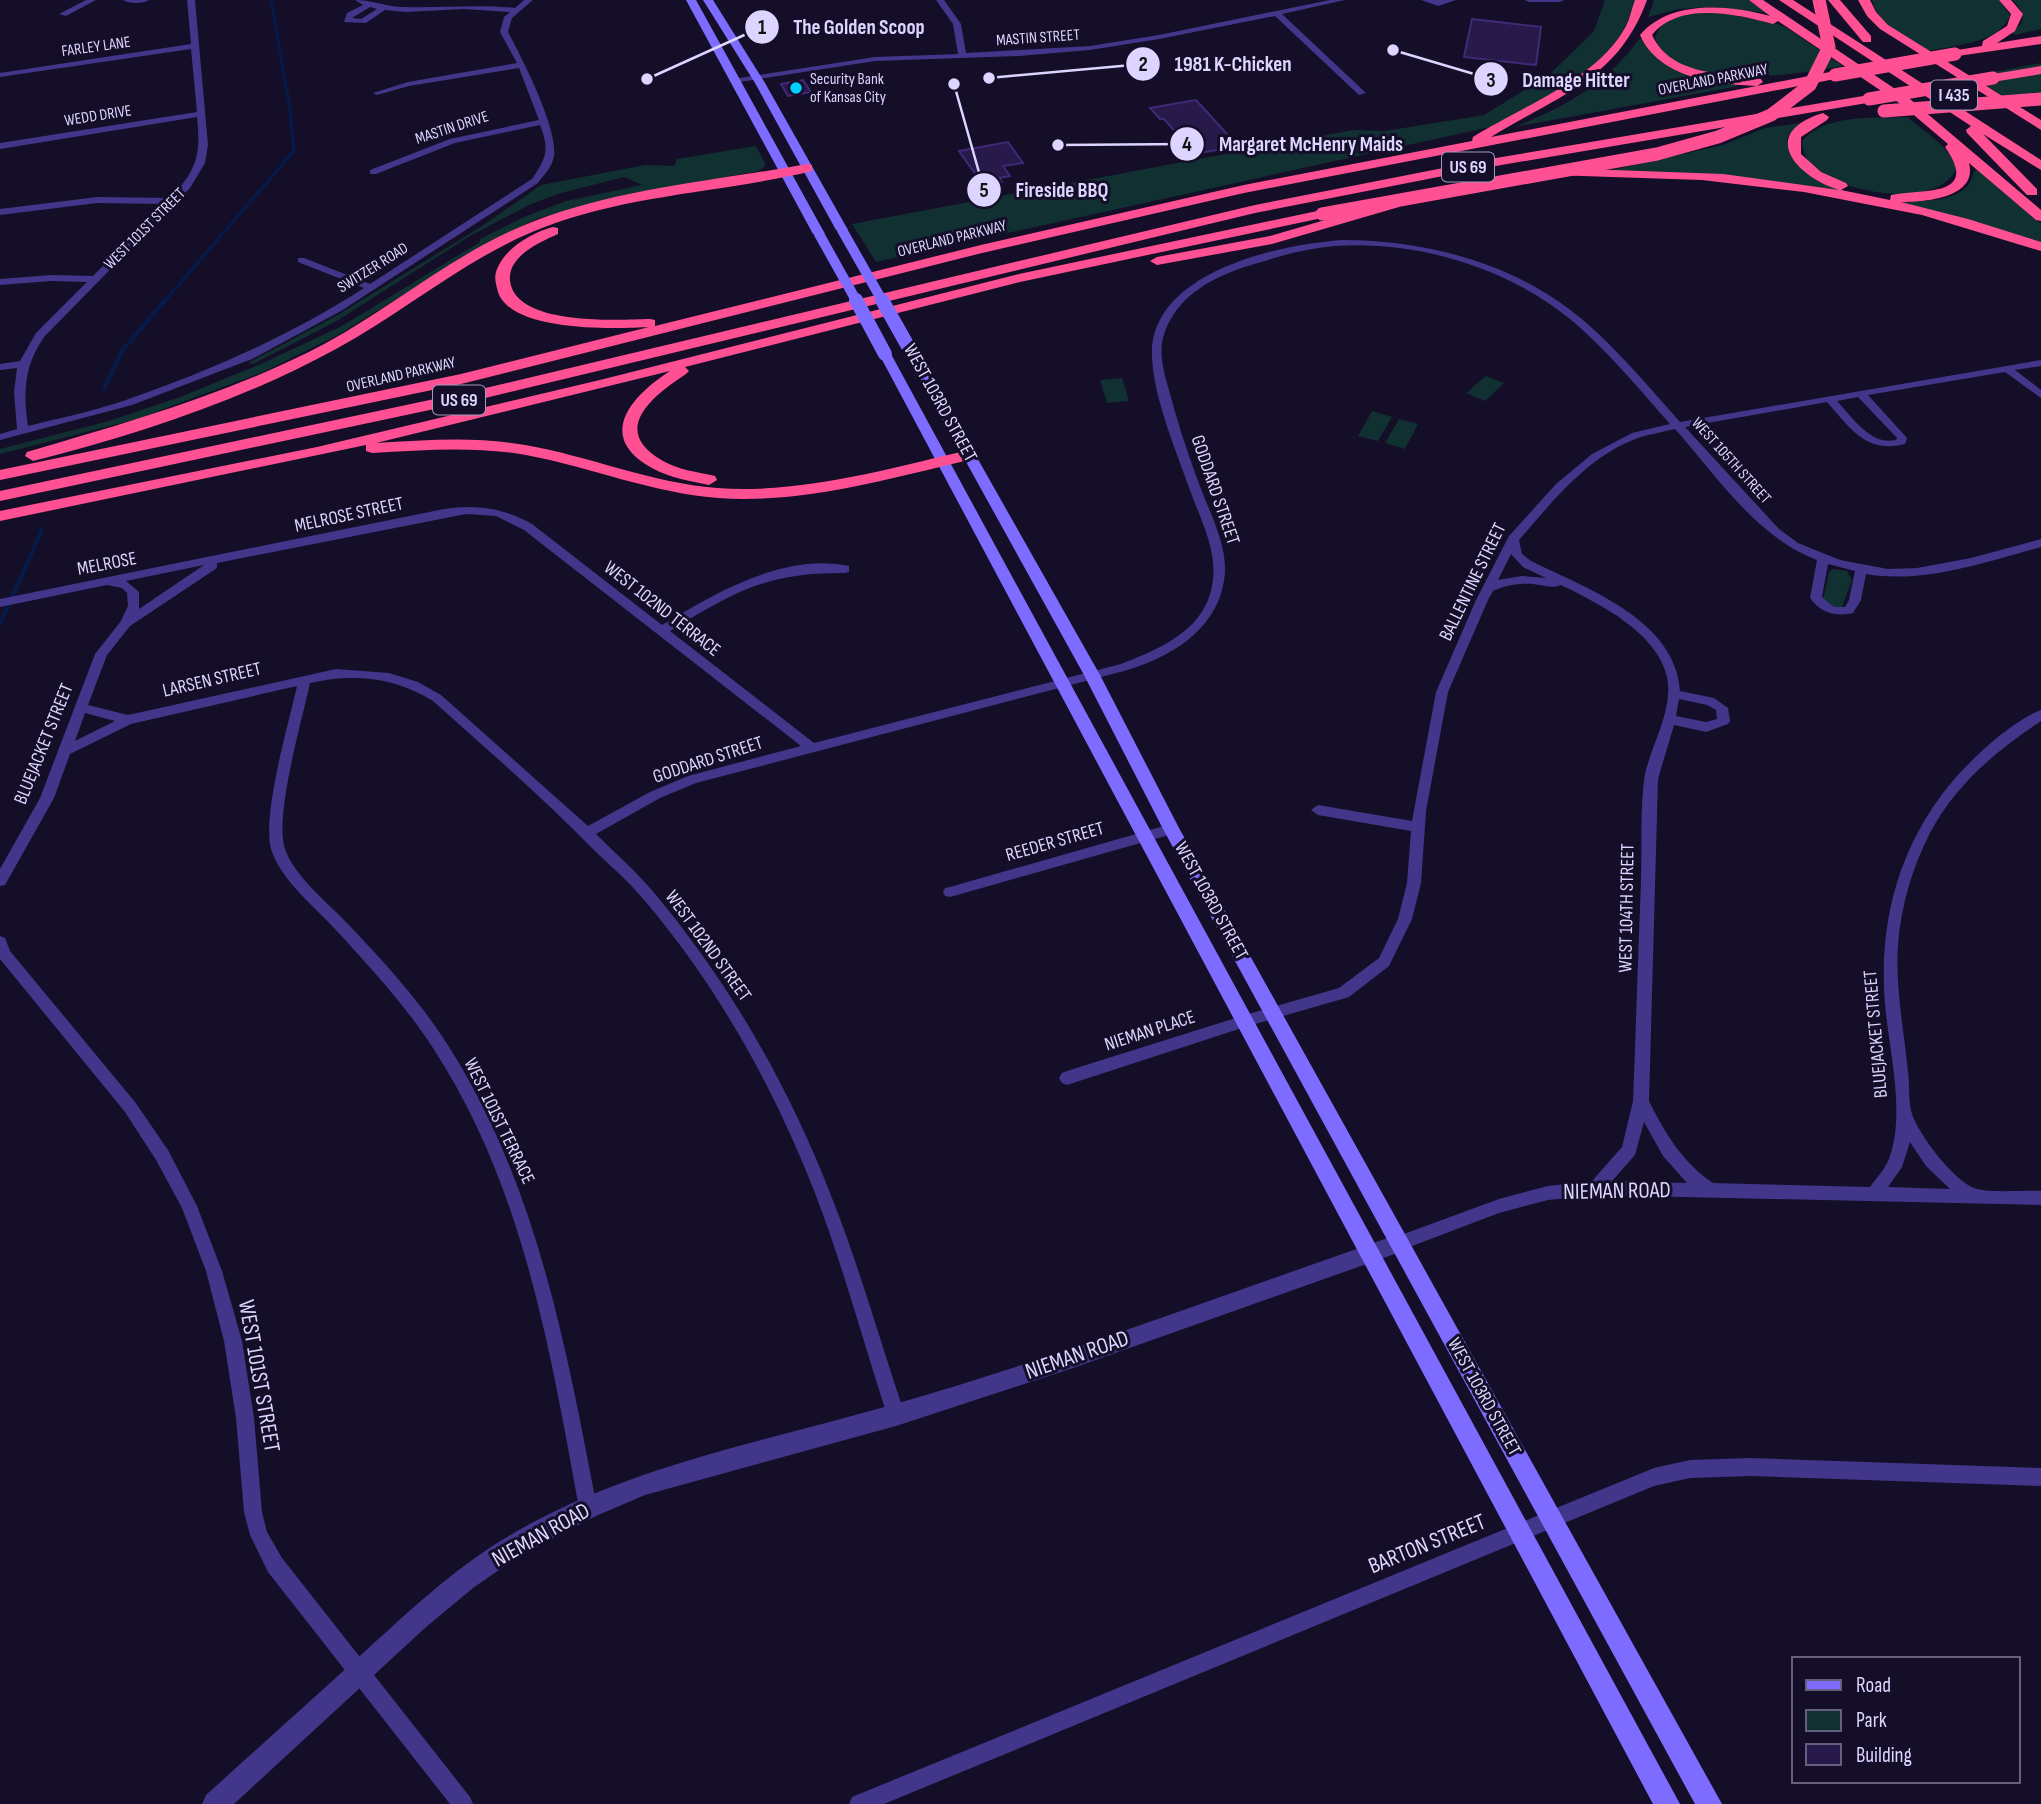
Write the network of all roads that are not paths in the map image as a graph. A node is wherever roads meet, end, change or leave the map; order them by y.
1 (92, 0) edge
2 (127, 0) edge
3 (145, 0) edge
4 (191, 0) edge
5 (359, 0) edge
6 (528, 0) edge
7 (691, 0) edge
8 (708, 0) edge
9 (940, 0) edge
10 (1341, 0) edge
11 (1425, 0) edge
12 (1452, 0) edge
13 (1529, 0) edge
14 (1560, 0) edge
15 (1641, 0) edge
16 (1755, 0) edge
17 (1785, 0) edge
18 (1805, 0) edge
19 (1819, 0) edge
20 (1834, 0) edge
21 (1864, 0) edge
22 (2005, 0) edge
23 (368, 5) junction
24 (383, 8) junction
25 (516, 10) junction
26 (1276, 13) junction
27 (63, 14) dead end
28 (1810, 35) junction
29 (1867, 39) junction
30 (2041, 40) edge
31 (195, 46) junction
32 (1972, 51) junction
33 (962, 55) junction
34 (523, 65) junction
35 (2041, 70) edge
36 (0, 75) edge
37 (756, 77) junction
38 (733, 81) junction
39 (1789, 82) junction
40 (377, 93) dead end
41 (1362, 93) dead end
42 (2041, 99) edge
43 (1955, 110) junction
44 (201, 114) junction
45 (1823, 117) junction
46 (543, 122) junction
47 (2041, 126) edge
48 (1935, 127) junction
49 (1471, 145) junction
50 (0, 146) edge
51 (2041, 150) edge
52 (2041, 166) edge
53 (373, 172) dead end
54 (809, 172) junction
55 (1554, 172) junction
56 (788, 176) junction
57 (173, 201) junction
58 (2041, 201) edge
59 (0, 212) edge
60 (2041, 217) edge
61 (2041, 247) edge
62 (301, 260) dead end
63 (1019, 278) junction
64 (95, 279) junction
65 (0, 282) edge
66 (372, 288) junction
67 (694, 322) junction
68 (710, 356) junction
69 (2041, 363) edge
70 (23, 364) junction
71 (0, 367) edge
72 (2007, 369) junction
73 (1627, 370) joint
74 (1862, 395) junction
75 (2041, 395) edge
76 (1831, 400) junction
77 (1677, 425) junction
78 (23, 431) junction
79 (0, 436) edge
80 (966, 449) junction
81 (317, 452) junction
82 (939, 455) junction
83 (0, 466) edge
84 (0, 475) edge
85 (0, 496) edge
86 (486, 509) joint
87 (0, 516) edge
88 (1513, 539) junction
89 (2041, 543) edge
90 (1823, 557) junction
91 (220, 560) junction
92 (1861, 568) junction
93 (845, 569) dead end
94 (103, 582) junction
95 (1488, 588) junction
96 (1574, 589) junction
97 (0, 603) edge
98 (126, 623) junction
99 (662, 631) junction
100 (1092, 675) junction
101 (305, 679) junction
102 (1064, 682) junction
103 (1674, 694) junction
104 (82, 708) junction
105 (2041, 715) edge
106 (1669, 719) junction
107 (128, 720) junction
108 (811, 747) junction
109 (65, 751) junction
110 (1318, 810) dead end
111 (1418, 827) junction
112 (1171, 828) junction
113 (587, 833) junction
114 (1146, 836) junction
115 (0, 881) edge
116 (950, 892) dead end
117 (1, 950) edge
118 (1273, 1014) junction
119 (1245, 1021) junction
120 (1067, 1078) dead end
121 (1642, 1101) junction
122 (1904, 1113) junction
123 (1596, 1188) junction
124 (1710, 1190) junction
125 (1875, 1193) junction
126 (1973, 1196) junction
127 (2041, 1198) edge
128 (1399, 1243) junction
129 (1370, 1253) junction
130 (896, 1415) junction
131 (2041, 1477) edge
132 (588, 1508) junction
133 (1551, 1520) junction
134 (1521, 1532) junction
135 (359, 1673) junction
136 (215, 1804) edge
137 (463, 1804) edge
138 (859, 1804) edge
139 (1667, 1804) edge
140 (1709, 1804) edge

1 - 27 street
2 - 3 street
4 - 31 street, WEST 101ST STREET
5 - 23 street
6 - 25 street
7 - 38 main road, WEST 103RD STREET
8 - 37 main road, WEST 103RD STREET
9 - 33 street
10 - 26 street, MASTIN STREET
11 - 12 street
13 - 14 street
15 - 49 highway
16 - 28 highway
17 - 43 highway, I 435
18 - 29 highway, I 435
19 - 55 highway, bridge
20 - 29 highway
21 - 47 highway
22 - 32 highway
23 - 24 street
23 - 24 street
24 - 25 street
25 - 34 street, SWITZER ROAD
26 - 33 street, MASTIN STREET
26 - 41 street
28 - 39 highway
28 - 48 highway
29 - 51 highway, I 435
30 - 32 highway, OVERLAND PARKWAY / US 69
31 - 36 street, FARLEY LANE
31 - 44 street, WEST 101ST STREET
32 - 39 highway, OVERLAND PARKWAY / US 69, bridge
33 - 37 street, MASTIN STREET
34 - 40 street
34 - 46 street, SWITZER ROAD
35 - 85 highway, OVERLAND PARKWAY / US 69, bridge
37 - 38 street, MASTIN STREET
37 - 54 main road, WEST 103RD STREET
38 - 56 main road, WEST 103RD STREET
39 - 49 highway, OVERLAND PARKWAY / US 69
42 - 45 highway, bridge
43 - 52 highway, I 435
43 - 58 highway
44 - 50 street, WEDD DRIVE
44 - 57 street, WEST 101ST STREET
45 - 48 highway
45 - 63 highway
46 - 53 street, MASTIN DRIVE
46 - 66 street, SWITZER ROAD
48 - 60 highway
49 - 67 highway, OVERLAND PARKWAY / US 69
54 - 56 highway
54 - 80 main road, WEST 103RD STREET, bridge
55 - 61 highway, bridge
55 - 63 highway, bridge
56 - 67 highway
56 - 82 main road, WEST 103RD STREET, bridge
56 - 83 highway
57 - 59 street
57 - 64 street, WEST 101ST STREET
62 - 66 street
63 - 68 highway
64 - 65 street
64 - 70 street, WEST 101ST STREET
66 - 78 street, SWITZER ROAD
67 - 84 highway, OVERLAND PARKWAY / US 69
68 - 81 highway
68 - 82 highway
69 - 72 street, BALLENTINE STREET
70 - 71 street
70 - 78 street, WEST 101ST STREET
72 - 74 street, BALLENTINE STREET
72 - 75 street
73 - 77 street, WEST 105TH STREET
73 - 100 street, GODDARD STREET
74 - 76 street, BALLENTINE STREET
74 - 76 street
76 - 77 street, BALLENTINE STREET
77 - 88 street, BALLENTINE STREET
77 - 90 street, WEST 105TH STREET
78 - 79 street, SWITZER ROAD
80 - 82 highway
80 - 100 main road, WEST 103RD STREET
81 - 82 highway
81 - 87 highway
82 - 102 main road, WEST 103RD STREET
86 - 91 street, MELROSE STREET
86 - 99 street, WEST 102ND TERRACE
88 - 95 street, BALLENTINE STREET
88 - 96 street, WEST 104TH STREET
89 - 92 street, WEST 105TH STREET
90 - 92 street, WEST 105TH STREET
90 - 92 street
91 - 94 street, MELROSE
91 - 98 street, BLUEJACKET STREET
93 - 99 street
94 - 97 street, MELROSE
94 - 98 street
95 - 96 street
95 - 111 street, BALLENTINE STREET
96 - 103 street, WEST 104TH STREET
98 - 104 street, BLUEJACKET STREET
99 - 108 street, WEST 102ND TERRACE
100 - 102 street, GODDARD STREET
100 - 112 main road, WEST 103RD STREET
101 - 107 street, LARSEN STREET
101 - 113 street, WEST 102ND STREET
101 - 132 street, WEST 101ST TERRACE
102 - 108 street, GODDARD STREET
102 - 114 main road, WEST 103RD STREET
103 - 106 street, WEST 104TH STREET
103 - 106 street
104 - 107 street, LARSEN STREET
104 - 109 street, BLUEJACKET STREET
105 - 122 street, BLUEJACKET STREET
106 - 121 street, WEST 104TH STREET
107 - 109 street, LARSEN STREET
108 - 113 street, GODDARD STREET
109 - 115 street, BLUEJACKET STREET
110 - 111 street
111 - 118 street, BALLENTINE STREET
112 - 114 street, REEDER STREET
112 - 118 main road, WEST 103RD STREET
113 - 130 street, WEST 102ND STREET
114 - 116 street, REEDER STREET
114 - 119 main road, WEST 103RD STREET
117 - 135 street, WEST 101ST STREET
118 - 119 street, BALLENTINE STREET
118 - 128 main road, WEST 103RD STREET
119 - 120 street, NIEMAN PLACE
119 - 129 main road, WEST 103RD STREET
121 - 123 street, WEST 104TH STREET
121 - 124 street, WEST 104TH STREET
122 - 125 street, BLUEJACKET STREET
122 - 126 street, BLUEJACKET STREET
123 - 124 street, NIEMAN ROAD
123 - 128 street, NIEMAN ROAD
124 - 125 street, NIEMAN ROAD
125 - 126 street, NIEMAN ROAD
126 - 127 street, NIEMAN ROAD
128 - 129 street, NIEMAN ROAD
128 - 133 main road, WEST 103RD STREET
129 - 130 street, NIEMAN ROAD
129 - 134 main road, WEST 103RD STREET
130 - 132 street, NIEMAN ROAD
131 - 133 street, BARTON STREET
132 - 135 street, NIEMAN ROAD
133 - 134 street, BARTON STREET
133 - 140 main road, WEST 103RD STREET
134 - 138 street, BARTON STREET
134 - 139 main road, WEST 103RD STREET
135 - 136 street, NIEMAN ROAD
135 - 137 street, WEST 101ST STREET

